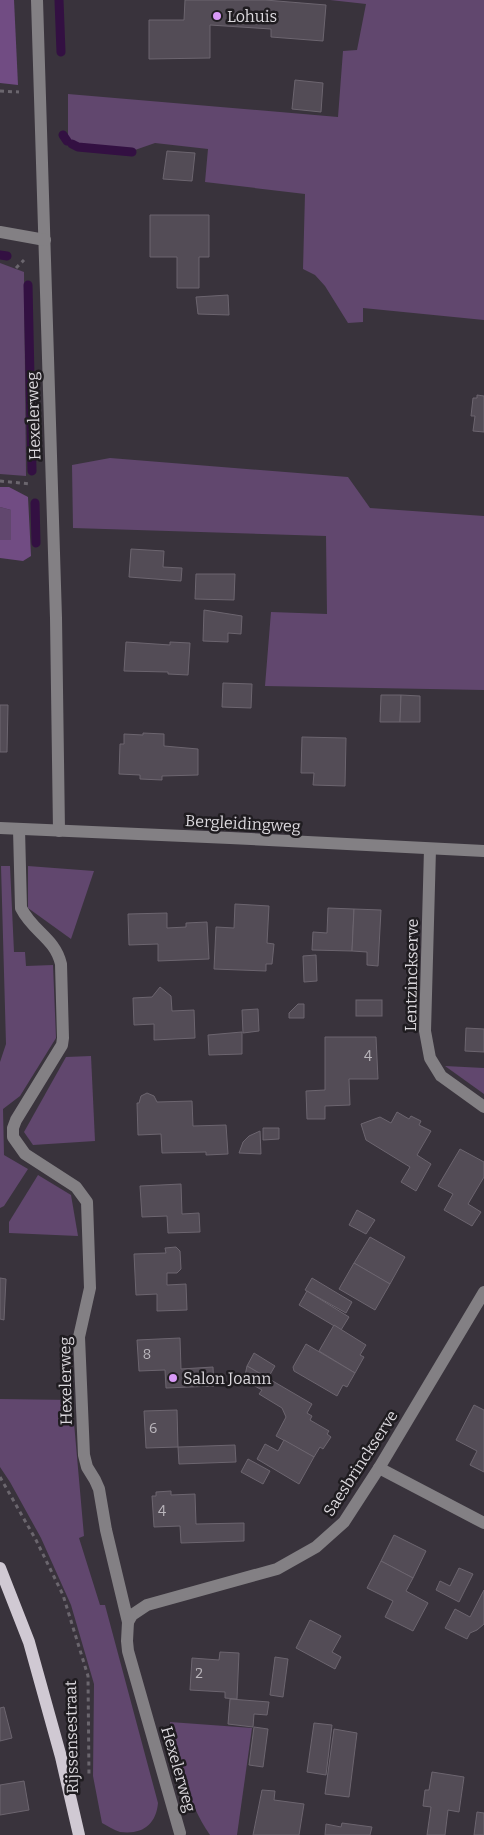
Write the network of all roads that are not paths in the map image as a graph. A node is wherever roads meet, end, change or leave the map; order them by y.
1 (37, 0) edge
2 (0, 232) edge
3 (45, 240) junction
4 (0, 828) edge
5 (19, 829) junction
6 (60, 831) junction
7 (430, 849) junction
8 (484, 851) edge
9 (484, 1107) edge
10 (484, 1292) edge
11 (379, 1468) junction
12 (484, 1523) edge
13 (0, 1568) edge
14 (128, 1622) junction
15 (179, 1834) edge
16 (79, 1835) edge

1 - 3 street, Hexelerweg
2 - 3 street
3 - 6 street, Hexelerweg
4 - 5 street, Bergleidingweg
5 - 6 street, Bergleidingweg
5 - 14 street, Hexelerweg
6 - 7 street, Bergleidingweg
7 - 8 street, Bergleidingweg
7 - 9 street, Lentzinckserve
10 - 11 street, Saesbrinckserve
11 - 12 street
11 - 14 street, Saesbrinckserve
13 - 16 main road, Rijssensestraat
14 - 15 street, Hexelerweg

